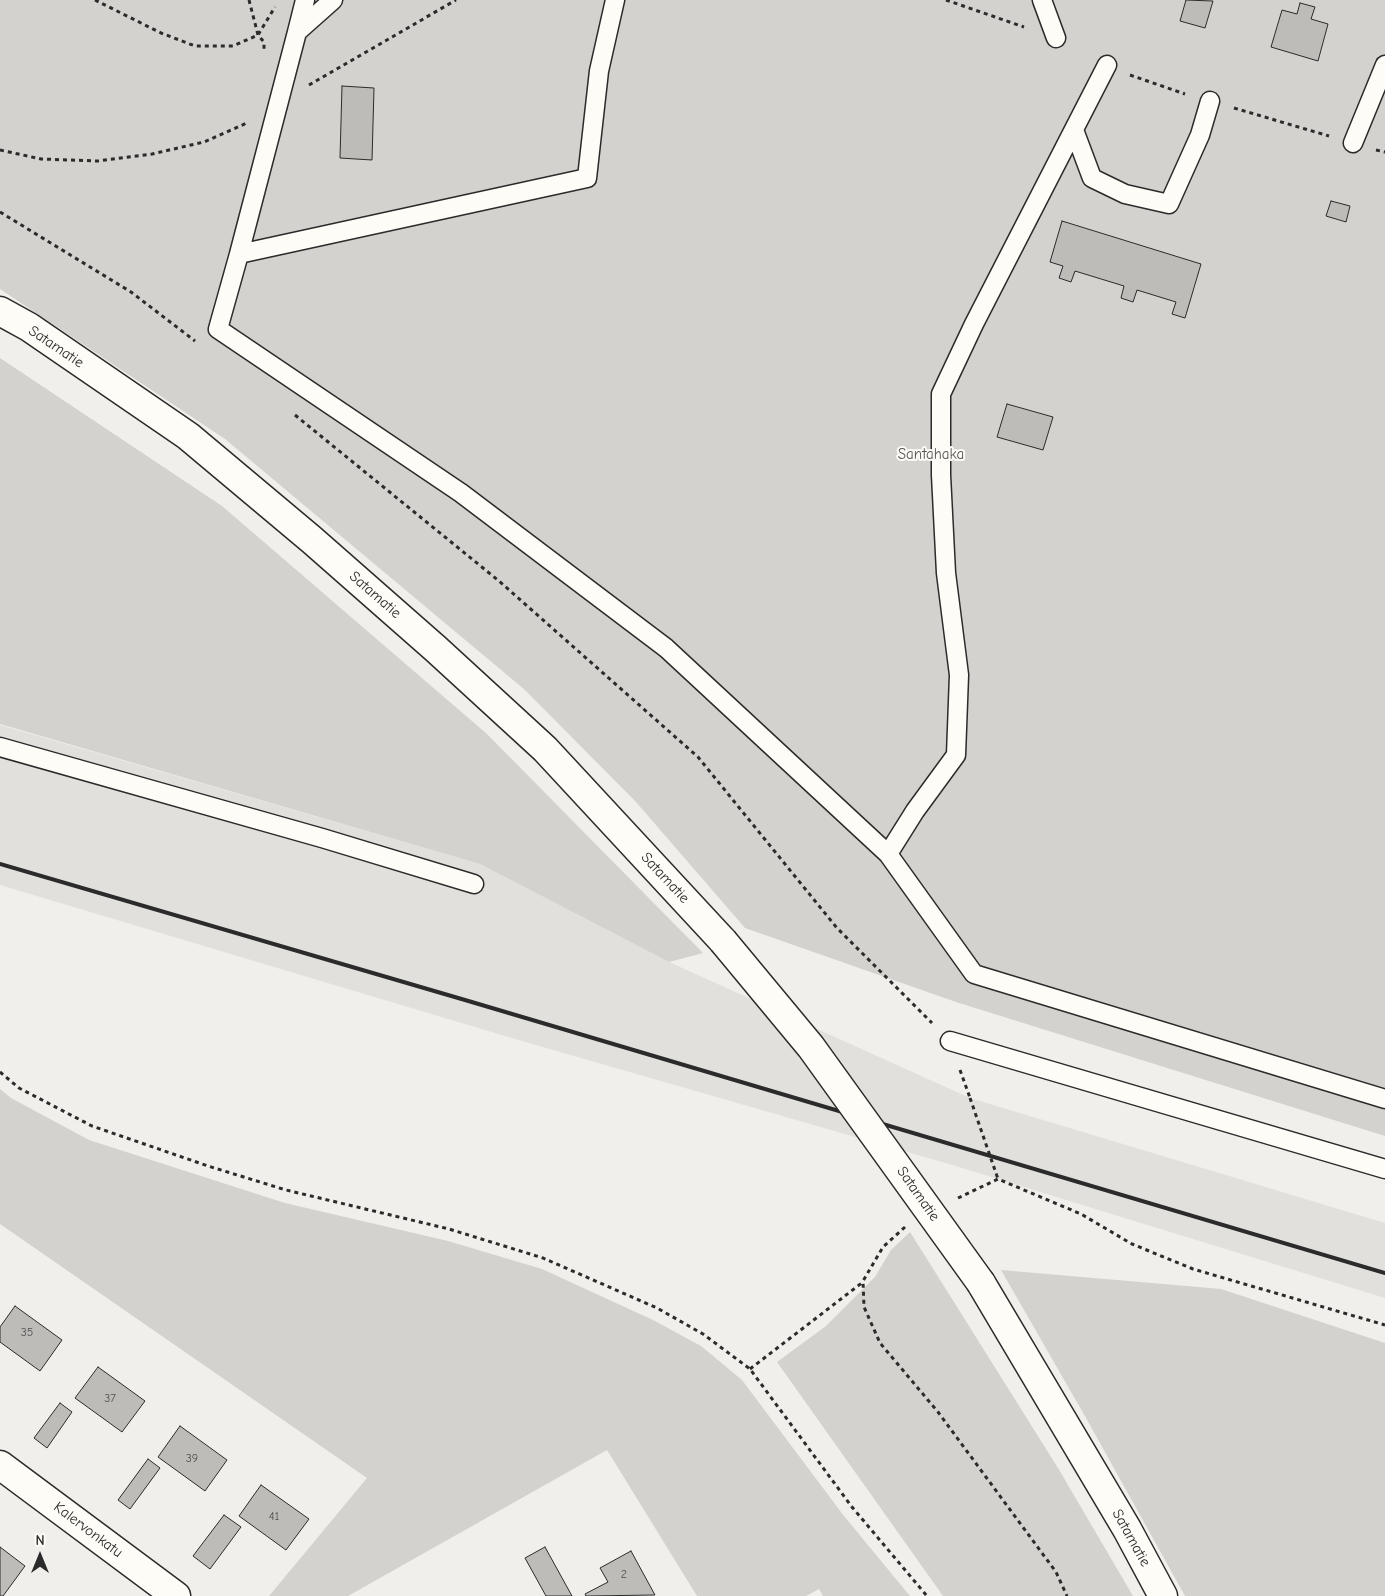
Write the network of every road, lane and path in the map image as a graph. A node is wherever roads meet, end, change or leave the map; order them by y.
1 (95, 0) edge
2 (279, 0) edge
3 (305, 0) edge
4 (333, 0) edge
5 (456, 0) edge
6 (615, 0) edge
7 (946, 0) edge
8 (1042, 0) edge
9 (297, 32) junction
10 (1056, 38) joint
11 (1107, 65) dead end
12 (1385, 65) edge
13 (1210, 101) dead end
14 (277, 106) junction
15 (1074, 130) junction
16 (1354, 143) dead end
17 (0, 150) edge
18 (0, 212) edge
19 (239, 254) junction
20 (0, 311) edge
21 (197, 343) dead end
22 (288, 410) dead end
23 (0, 747) edge
24 (888, 854) junction
25 (474, 884) dead end
26 (950, 1041) joint
27 (0, 1072) edge
28 (970, 1098) dead end
29 (1385, 1100) edge
30 (1385, 1169) edge
31 (998, 1179) junction
32 (953, 1200) dead end
33 (910, 1222) dead end
34 (863, 1281) junction
35 (1385, 1325) edge
36 (750, 1369) junction
37 (0, 1464) edge
38 (176, 1596) edge
39 (927, 1596) edge
40 (1067, 1596) edge
41 (1163, 1596) edge

1 - 2 path
3 - 9 lane
4 - 9 lane
5 - 14 path
6 - 19 lane
7 - 10 path
8 - 10 lane
9 - 14 lane
11 - 15 lane
12 - 16 lane
13 - 15 lane
14 - 17 path
14 - 19 lane
15 - 24 lane
18 - 21 path
19 - 24 lane
20 - 41 main road, Satamatie, bridge
22 - 26 path
23 - 25 lane
24 - 29 lane
26 - 30 lane
27 - 36 path
28 - 31 path, bridge
31 - 32 path
31 - 35 path
33 - 34 path
34 - 36 path
34 - 40 path
36 - 39 path
37 - 38 main road, Kalervonkatu

